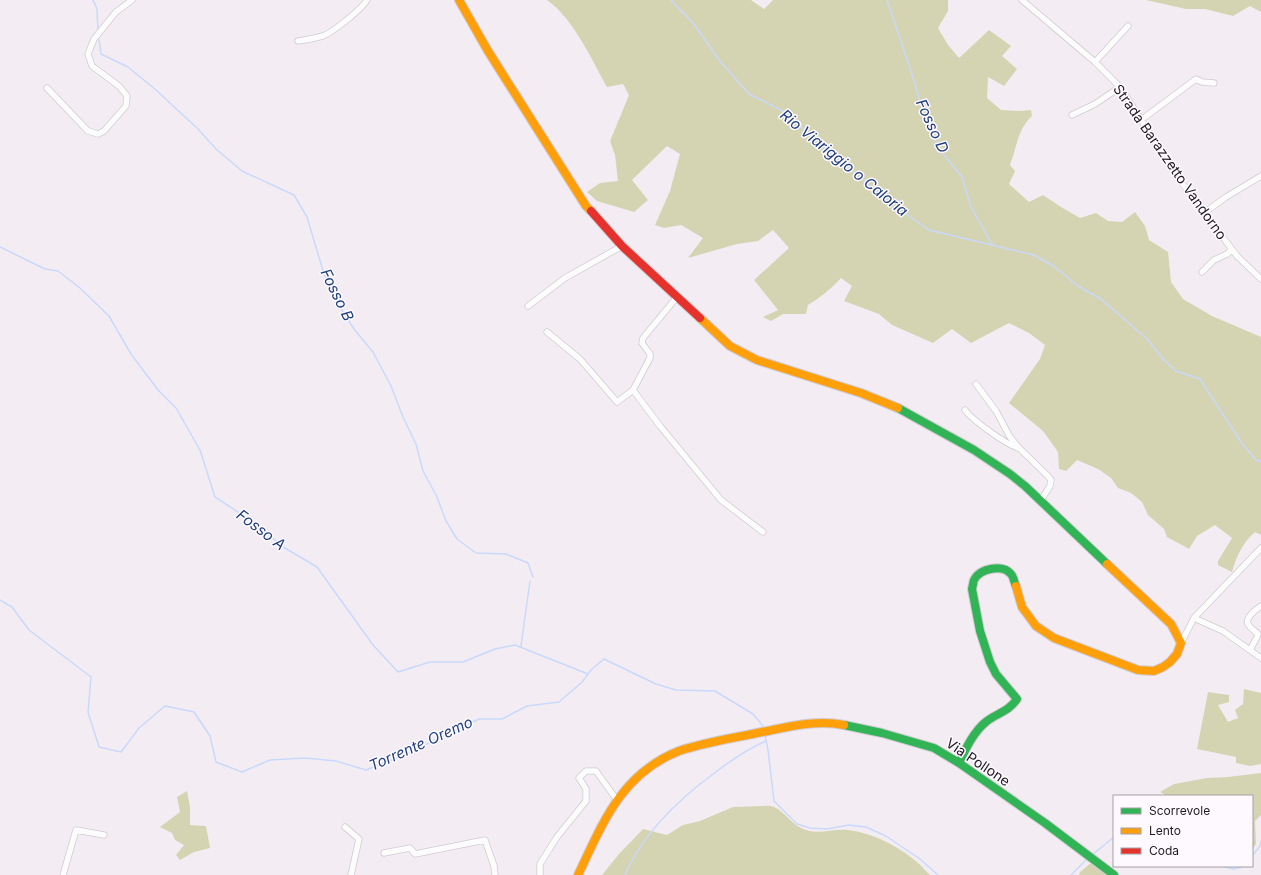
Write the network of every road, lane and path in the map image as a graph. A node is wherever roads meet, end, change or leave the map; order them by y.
1 (132, 0) edge
2 (367, 0) edge
3 (459, 0) edge
4 (1022, 0) edge
5 (1128, 26) dead end
6 (298, 41) dead end
7 (1095, 62) junction
8 (1214, 83) dead end
9 (1120, 87) junction
10 (46, 88) dead end
11 (1072, 115) dead end
12 (1142, 120) junction
13 (1261, 176) edge
14 (1204, 213) junction
15 (622, 246) junction
16 (1232, 250) junction
17 (1202, 272) dead end
18 (1261, 280) edge
19 (677, 297) junction
20 (528, 306) dead end
21 (547, 332) dead end
22 (976, 384) dead end
23 (633, 390) junction
24 (965, 410) dead end
25 (1019, 448) junction
26 (1041, 500) junction
27 (763, 532) dead end
28 (1261, 548) edge
29 (1261, 606) edge
30 (1194, 618) junction
31 (1181, 643) junction
32 (1250, 650) junction
33 (1261, 658) edge
34 (959, 763) junction
35 (617, 800) junction
36 (345, 827) dead end
37 (104, 834) dead end
38 (384, 853) dead end
39 (63, 875) edge
40 (351, 875) edge
41 (495, 875) edge
42 (540, 875) edge
43 (578, 875) edge
44 (1114, 875) edge

1 - 10 street
2 - 6 street
3 - 15 street
4 - 7 street, Strada Barazzetto Vandorno
5 - 7 street
7 - 9 street, Strada Barazzetto Vandorno
8 - 12 street
9 - 11 street
9 - 12 street, Strada Barazzetto Vandorno
12 - 14 street, Strada Barazzetto Vandorno
13 - 14 street
14 - 16 street, Strada Barazzetto Vandorno
15 - 19 street
15 - 20 street
16 - 17 street
16 - 18 street, Strada Barazzetto Vandorno
19 - 23 street
19 - 26 street
21 - 23 street
22 - 25 street
23 - 27 street
24 - 25 street
25 - 26 street
26 - 31 street
28 - 30 street
29 - 32 street
30 - 31 street
30 - 32 street
31 - 34 street
32 - 33 street
34 - 35 street, Via Pollone
34 - 44 street, Via Pollone
35 - 42 street
35 - 43 street, Via Pollone
36 - 40 street
37 - 39 street
38 - 41 street

